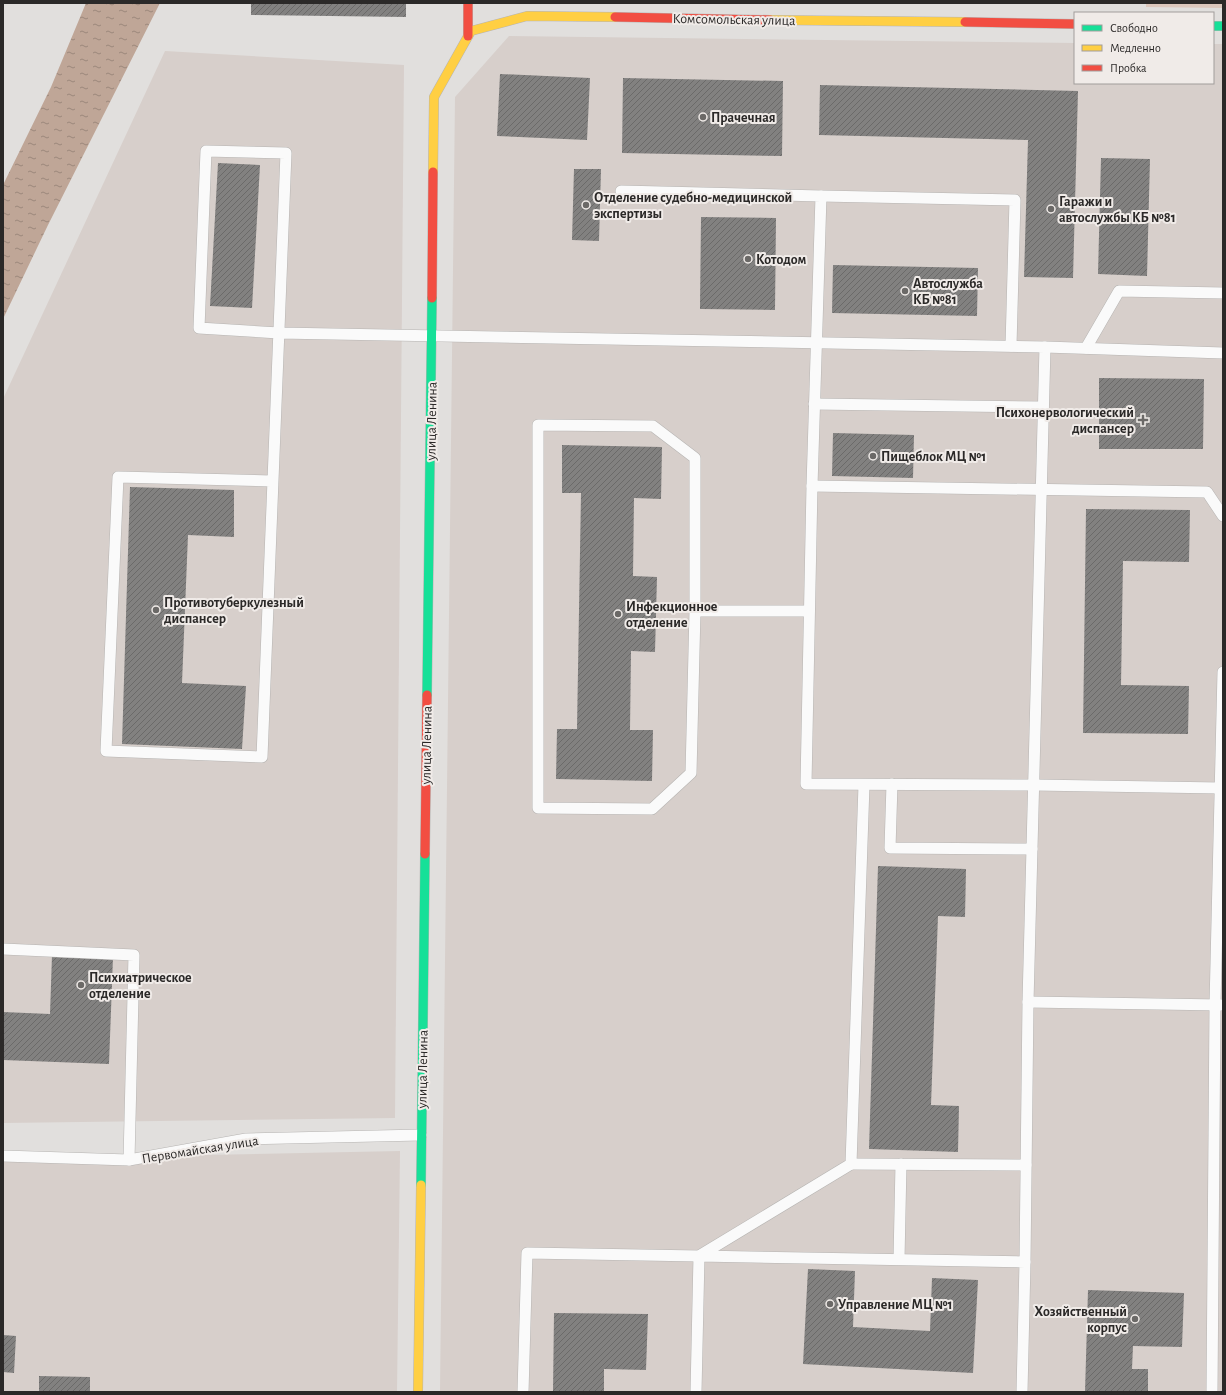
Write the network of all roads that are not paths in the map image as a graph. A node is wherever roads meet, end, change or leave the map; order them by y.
1 (468, 3) edge
2 (1074, 24) edge
3 (468, 36) junction
4 (621, 191) dead end
5 (821, 196) junction
6 (1223, 293) edge
7 (279, 333) junction
8 (432, 335) junction
9 (816, 343) junction
10 (1011, 346) junction
11 (1045, 347) junction
12 (1086, 348) junction
13 (1223, 353) edge
14 (814, 404) junction
15 (1043, 407) junction
16 (271, 481) junction
17 (812, 486) junction
18 (1040, 489) junction
19 (1223, 516) edge
20 (696, 611) junction
21 (809, 611) junction
22 (1223, 672) edge
23 (892, 784) junction
24 (864, 785) junction
25 (1034, 785) junction
26 (1220, 788) junction
27 (1032, 849) junction
28 (3, 950) edge
29 (1028, 1002) junction
30 (1219, 1005) edge
31 (421, 1135) junction
32 (3, 1156) edge
33 (129, 1160) junction
34 (851, 1164) junction
35 (901, 1164) junction
36 (1026, 1165) junction
37 (699, 1256) junction
38 (899, 1259) junction
39 (1025, 1262) junction
40 (418, 1392) edge
41 (523, 1392) edge
42 (696, 1392) edge
43 (1022, 1392) edge
44 (1212, 1392) edge

1 - 3 street
2 - 3 street, Комсомольская улица
3 - 8 street, улица Ленина
4 - 5 lane
5 - 9 lane
5 - 10 lane
6 - 12 lane
7 - 7 lane
7 - 8 lane
7 - 16 lane
8 - 9 lane
8 - 31 street, улица Ленина
9 - 10 lane
9 - 14 lane
10 - 11 lane
11 - 12 lane
11 - 15 lane
12 - 13 lane
14 - 15 lane
14 - 17 lane
15 - 18 lane
16 - 16 lane
17 - 18 lane
17 - 21 lane
18 - 19 lane
18 - 25 lane
20 - 20 lane
20 - 21 lane
21 - 24 lane
22 - 26 lane
23 - 24 lane
23 - 25 lane
23 - 27 lane
24 - 34 lane
25 - 26 lane
25 - 27 lane
26 - 30 lane
27 - 29 lane
28 - 33 lane
29 - 30 lane
29 - 36 lane
30 - 44 lane
31 - 33 lane, Первомайская улица
31 - 40 street, улица Ленина
32 - 33 lane, Первомайская улица
34 - 35 lane
34 - 37 lane
35 - 36 lane
35 - 38 lane
36 - 39 lane
37 - 38 lane
37 - 41 lane
37 - 42 lane
38 - 39 lane
39 - 43 lane

